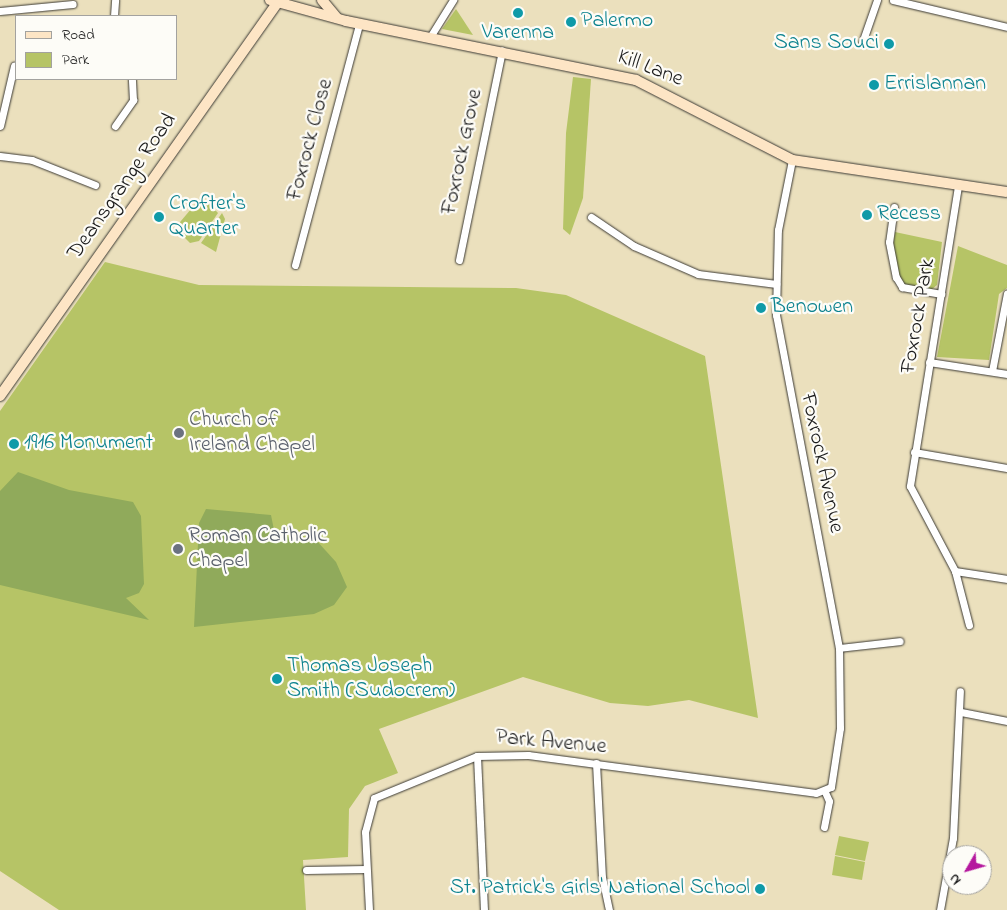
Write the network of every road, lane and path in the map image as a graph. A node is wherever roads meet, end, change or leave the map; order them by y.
1 (115, 0) edge
2 (276, 0) edge
3 (322, 0) edge
4 (454, 0) edge
5 (877, 0) edge
6 (893, 0) edge
7 (73, 4) dead end
8 (0, 11) edge
9 (114, 15) edge
10 (337, 18) junction
11 (359, 24) junction
12 (1007, 27) edge
13 (430, 37) junction
14 (862, 43) dead end
15 (502, 50) junction
16 (14, 66) dead end
17 (132, 80) edge
18 (0, 93) edge
19 (8, 95) junction
20 (0, 126) edge
21 (116, 126) dead end
22 (0, 156) edge
23 (792, 160) junction
24 (95, 185) dead end
25 (958, 186) junction
26 (1007, 192) edge
27 (894, 207) dead end
28 (591, 217) dead end
29 (459, 260) dead end
30 (295, 265) dead end
31 (776, 284) junction
32 (1007, 292) edge
33 (941, 294) junction
34 (929, 362) junction
35 (992, 371) junction
36 (1007, 374) edge
37 (0, 396) edge
38 (914, 452) junction
39 (1007, 468) edge
40 (955, 571) junction
41 (1007, 578) edge
42 (970, 624) dead end
43 (900, 641) dead end
44 (839, 648) junction
45 (960, 691) dead end
46 (961, 712) junction
47 (1007, 721) edge
48 (477, 756) junction
49 (596, 763) junction
50 (825, 792) junction
51 (824, 827) dead end
52 (366, 869) junction
53 (306, 870) dead end
54 (369, 910) edge
55 (484, 910) edge
56 (610, 910) edge
57 (940, 910) edge

1 - 9 street
2 - 10 main road, Kill Lane
2 - 37 main road, Deansgrange Road
3 - 10 main road
4 - 13 street
5 - 14 street
6 - 12 street
7 - 8 street
10 - 11 main road, Kill Lane
11 - 13 main road, Kill Lane
11 - 30 street, Foxrock Close
13 - 15 main road, Kill Lane
15 - 23 main road, Kill Lane
15 - 29 street, Foxrock Grove
16 - 19 street
17 - 21 street
18 - 19 street
19 - 20 street
22 - 24 street
23 - 25 main road, Kill Lane
23 - 31 street, Foxrock Avenue
25 - 26 main road, Kill Lane
25 - 33 street, Foxrock Park
27 - 33 street
28 - 31 street
31 - 44 street, Foxrock Avenue
32 - 35 street
33 - 34 street, Foxrock Park
34 - 35 street
34 - 38 street, Foxrock Park
35 - 36 street
38 - 39 street
38 - 40 street, Foxrock Park
40 - 41 street
40 - 42 street, Foxrock Park
43 - 44 street
44 - 50 street, Foxrock Avenue
45 - 46 street
46 - 47 street
46 - 57 street
48 - 49 street, Park Avenue
48 - 52 street, Park Avenue
48 - 55 street
49 - 50 street, Park Avenue
49 - 56 street
50 - 51 street
52 - 53 street
52 - 54 street

